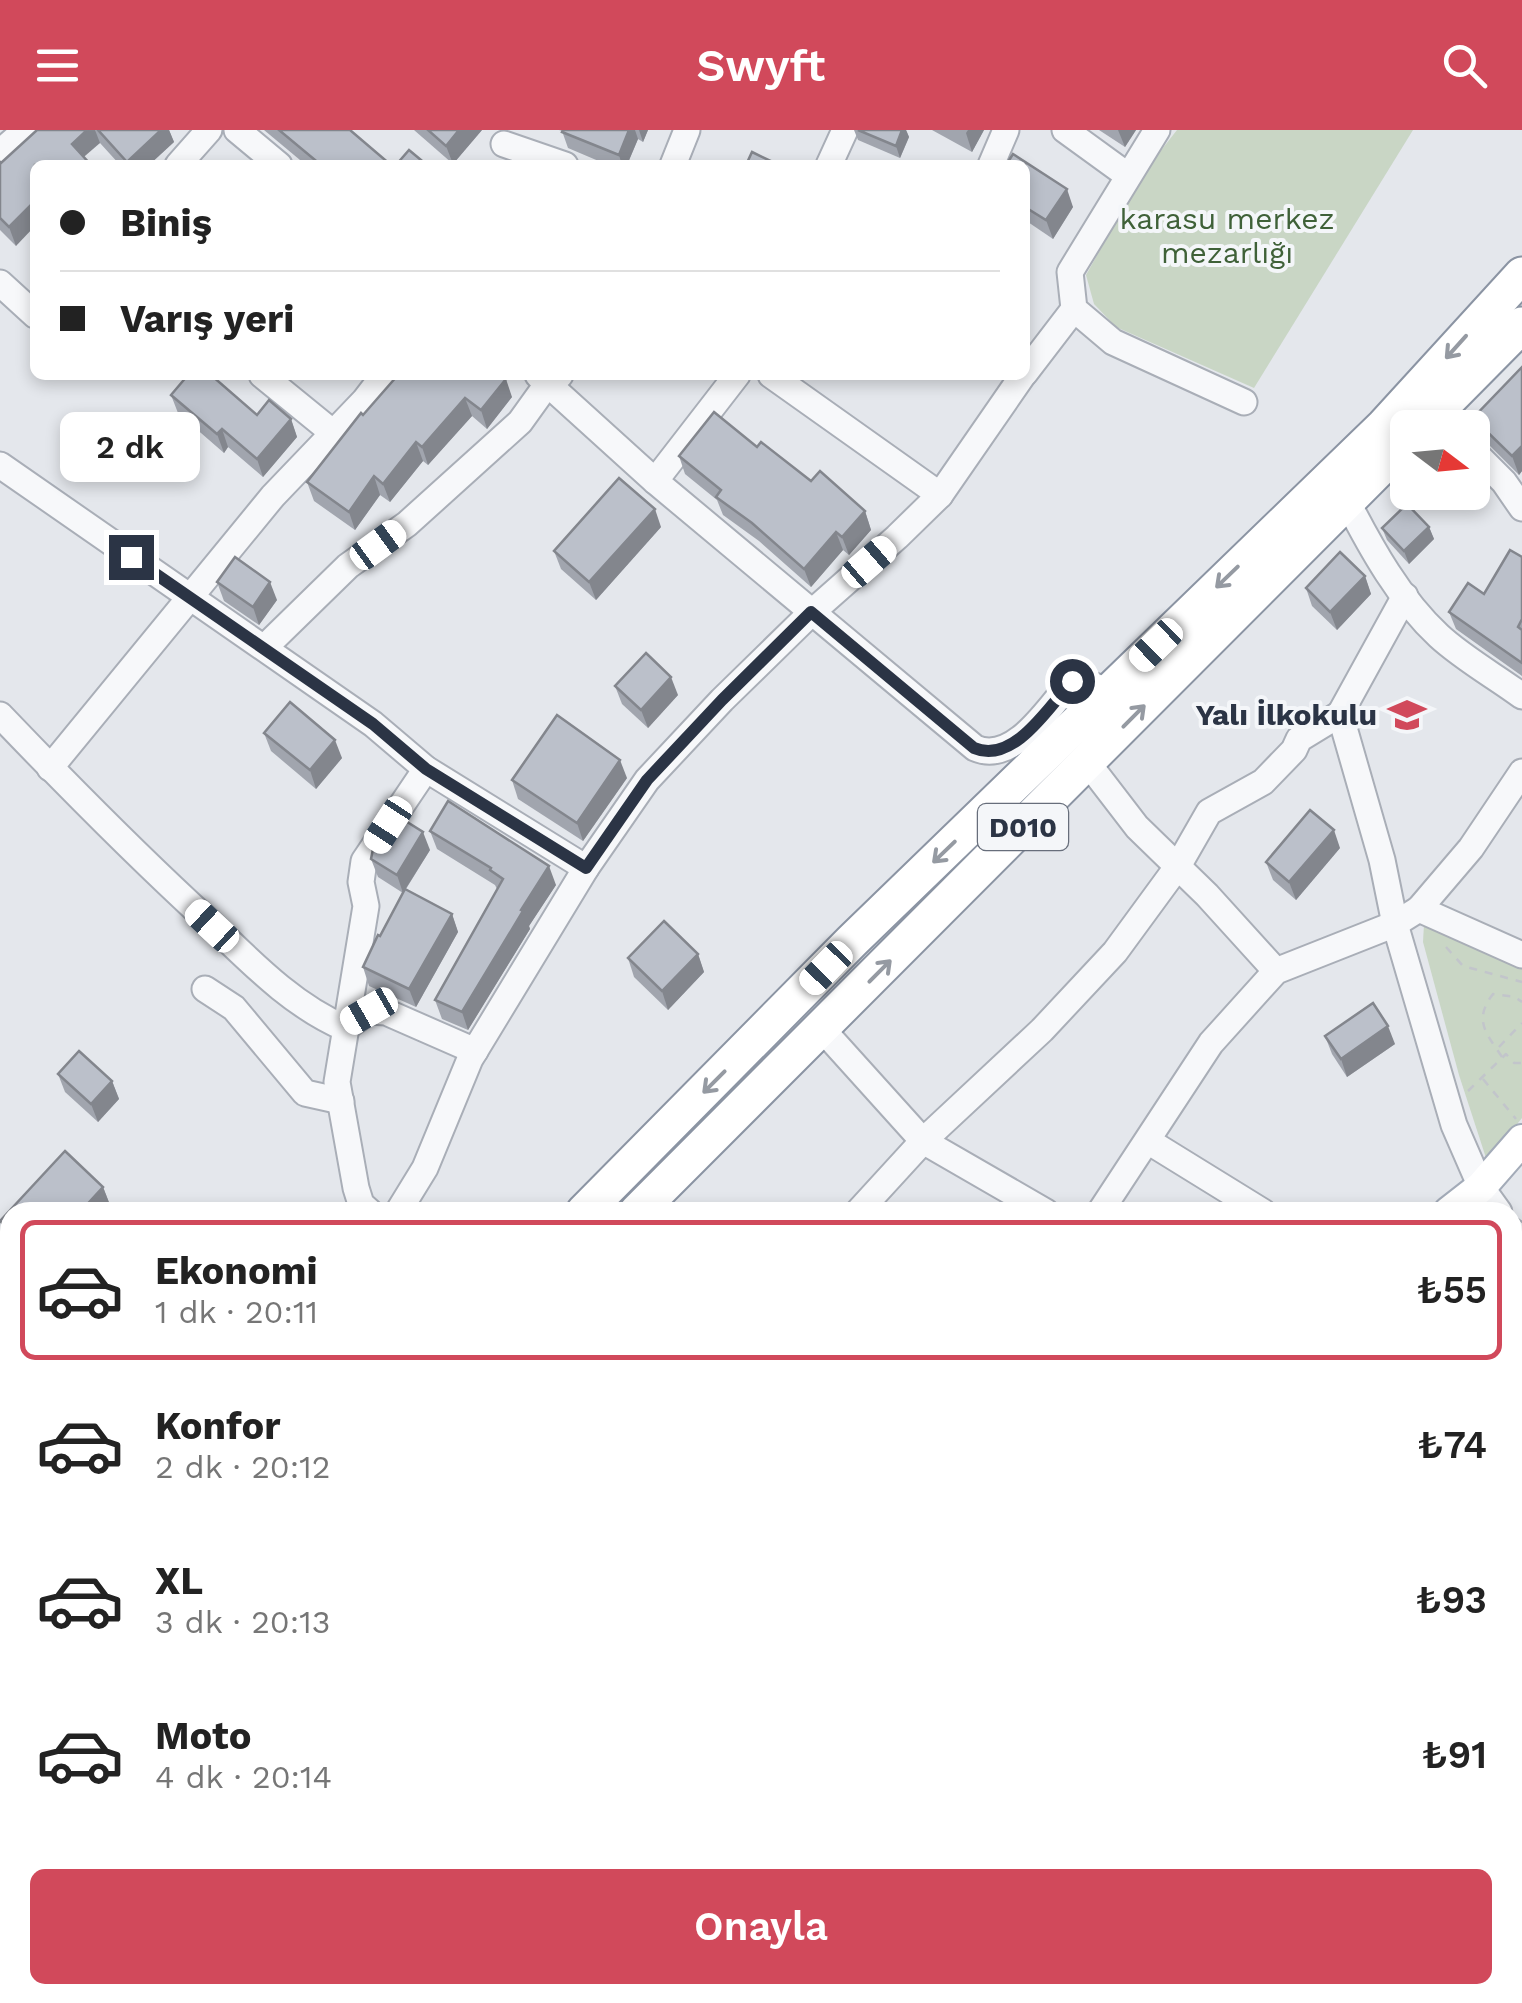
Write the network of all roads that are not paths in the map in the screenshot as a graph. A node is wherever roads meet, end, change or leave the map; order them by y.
1 (26, 130) edge
2 (208, 130) edge
3 (237, 130) edge
4 (686, 130) edge
5 (845, 130) edge
6 (1006, 130) edge
7 (1065, 130) edge
8 (1158, 130) edge
9 (503, 146) edge
10 (0, 152) edge
11 (182, 160) edge
12 (274, 160) edge
13 (549, 160) edge
14 (676, 160) edge
15 (831, 160) edge
16 (993, 160) edge
17 (1127, 175) junction
18 (1522, 275) edge
19 (0, 283) edge
20 (1074, 309) junction
21 (30, 312) edge
22 (1522, 324) edge
23 (1030, 359) edge
24 (268, 380) edge
25 (380, 380) edge
26 (547, 380) edge
27 (550, 380) edge
28 (733, 380) edge
29 (778, 380) edge
30 (1012, 380) edge
31 (1244, 402) dead end
32 (1446, 410) edge
33 (332, 432) junction
34 (1390, 458) edge
35 (1490, 468) edge
36 (5, 479) edge
37 (655, 481) junction
38 (940, 495) junction
39 (1347, 501) junction
40 (1522, 508) edge
41 (1405, 596) junction
42 (189, 599) junction
43 (811, 612) junction
44 (265, 647) junction
45 (1109, 692) junction
46 (1522, 696) edge
47 (0, 714) edge
48 (1340, 714) junction
49 (1087, 762) junction
50 (50, 768) junction
51 (426, 769) junction
52 (1522, 772) edge
53 (1178, 866) junction
54 (586, 868) junction
55 (1410, 915) junction
56 (1522, 955) edge
57 (1276, 971) junction
58 (205, 989) dead end
59 (345, 1028) junction
60 (822, 1029) junction
61 (475, 1051) junction
62 (342, 1102) junction
63 (923, 1140) junction
64 (1148, 1140) junction
65 (1522, 1140) edge
66 (1522, 1164) edge
67 (360, 1202) edge
68 (404, 1202) edge
69 (594, 1202) edge
70 (647, 1202) edge
71 (867, 1202) edge
72 (1029, 1202) edge
73 (1107, 1202) edge
74 (1247, 1202) edge
75 (1486, 1202) edge
76 (1487, 1202) edge
77 (1487, 1202) edge

1 - 10 street
2 - 11 street
3 - 12 street
4 - 14 street
5 - 15 street
6 - 16 street
7 - 17 street
8 - 17 street
9 - 13 street
17 - 20 street
18 -> 45 highway, D010
19 - 21 street
20 - 23 street
20 - 31 street
22 - 32 highway
24 - 33 street
25 - 33 street
26 - 44 street
27 - 37 street
28 - 37 street
29 - 38 street
30 - 38 street
33 - 42 street
34 - 39 highway, D010
35 - 40 street
36 - 42 street
37 - 43 street
38 - 43 street
39 - 41 street
49 -> 39 highway, D010
41 - 46 street
41 - 48 street
42 - 44 street
42 - 50 street
43 - 45 street
43 - 54 street
44 - 51 street
45 -> 69 highway, D010
47 - 50 street
48 - 53 street
48 - 55 street
49 - 53 street
60 -> 49 highway, D010
50 - 59 street
51 - 54 street
51 - 59 street
52 - 55 street
53 - 57 street
53 - 63 street
54 - 61 street
55 - 56 street
55 - 57 street
55 - 75 street
57 - 64 street
58 - 62 street
59 - 61 street
59 - 62 street
60 - 63 street
60 - 70 highway, D010
61 - 68 street
62 - 67 street
63 - 71 street
63 - 72 street
64 - 73 street
64 - 74 street
65 - 76 main road
66 - 77 main road

